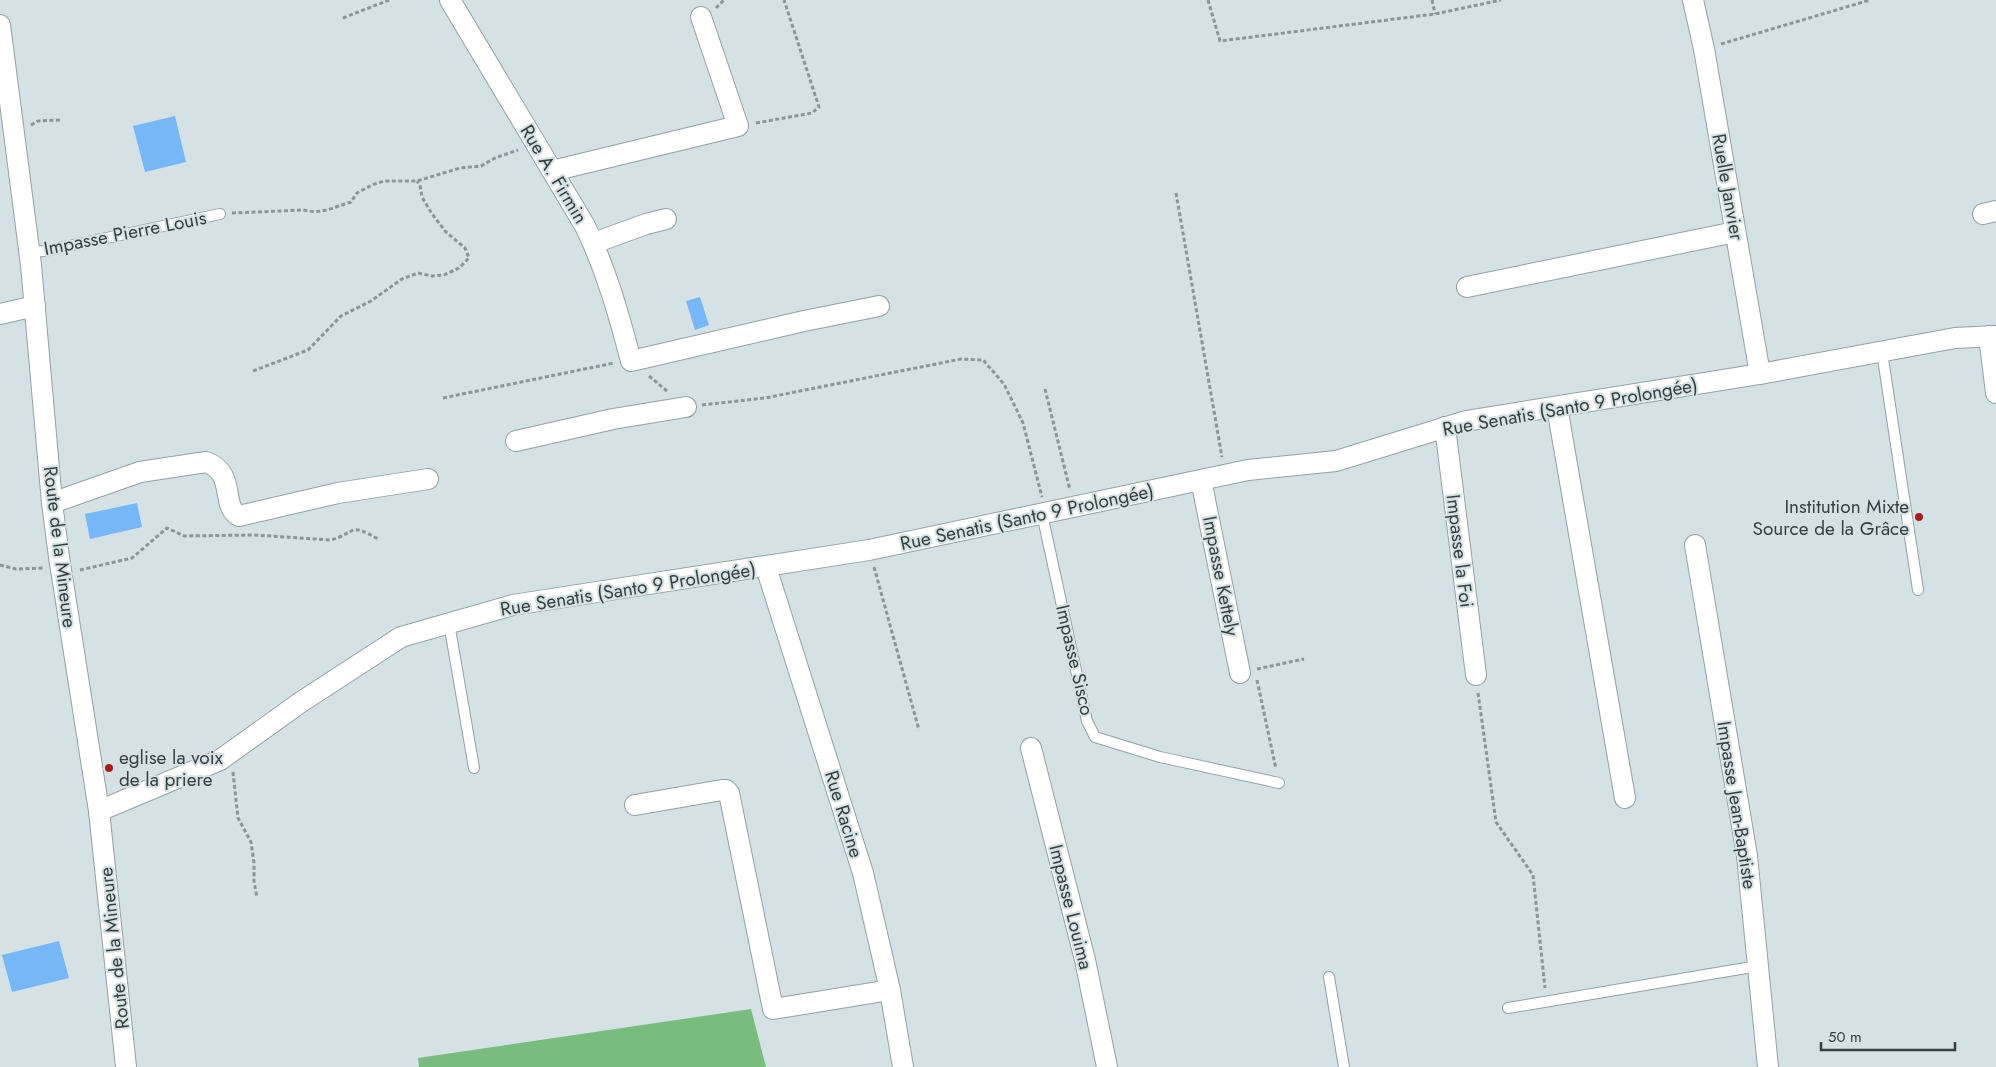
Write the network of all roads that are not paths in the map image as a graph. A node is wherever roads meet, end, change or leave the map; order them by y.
1 (450, 0) edge
2 (1692, 0) edge
3 (700, 17) dead end
4 (0, 26) edge
5 (552, 171) junction
6 (220, 214) road end
7 (666, 219) dead end
8 (1735, 232) junction
9 (594, 243) junction
10 (29, 252) junction
11 (1467, 287) dead end
12 (35, 306) junction
13 (879, 306) dead end
14 (0, 314) edge
15 (1993, 336) edge
16 (1882, 352) junction
17 (1760, 374) junction
18 (1996, 393) edge
19 (686, 407) road end
20 (1557, 407) junction
21 (1445, 428) junction
22 (516, 440) dead end
23 (428, 479) dead end
24 (1201, 480) junction
25 (52, 503) junction
26 (1044, 514) junction
27 (1695, 544) dead end
28 (766, 567) junction
29 (1918, 590) dead end
30 (449, 623) junction
31 (1247, 671) road end
32 (1476, 675) road end
33 (1031, 748) dead end
34 (474, 768) dead end
35 (1279, 783) road end
36 (1625, 798) dead end
37 (635, 806) dead end
38 (100, 811) junction
39 (1758, 966) junction
40 (1329, 977) dead end
41 (890, 990) junction
42 (1508, 1008) dead end
43 (126, 1067) edge
44 (903, 1067) edge
45 (1107, 1067) edge
46 (1344, 1067) edge
47 (1768, 1067) edge

1 - 5 street, Rue A. Firmin
2 - 8 street, Ruelle Janvier
3 - 5 street
4 - 10 street, Route de la Mineure
5 - 9 street, Rue A. Firmin
6 - 10 lane, Impasse Pierre Louis
7 - 9 street
8 - 11 street
8 - 17 street, Ruelle Janvier
9 - 13 street, Rue A. Firmin
10 - 12 street, Route de la Mineure
12 - 14 street
12 - 25 street, Route de la Mineure
15 - 16 street, Rue Senatis (Santo 9 Prolongée)
15 - 18 street
16 - 17 street, Rue Senatis (Santo 9 Prolongée)
16 - 29 lane
17 - 20 street, Rue Senatis (Santo 9 Prolongée)
19 - 22 street
20 - 21 street, Rue Senatis (Santo 9 Prolongée)
20 - 36 street
21 - 24 street, Rue Senatis (Santo 9 Prolongée)
21 - 32 street, Impasse la Foi
23 - 25 street
24 - 26 street, Rue Senatis (Santo 9 Prolongée)
24 - 31 street, Impasse Kettely
25 - 38 street, Route de la Mineure
26 - 28 street, Rue Senatis (Santo 9 Prolongée)
26 - 35 lane, Impasse Sisco
27 - 39 street, Impasse Jean-Baptiste
28 - 30 street, Rue Senatis (Santo 9 Prolongée)
28 - 41 street, Rue Racine
30 - 34 lane
30 - 38 street, Rue Senatis (Santo 9 Prolongée)
33 - 45 street, Impasse Louima
37 - 41 street
38 - 43 street, Route de la Mineure
39 - 42 lane
39 - 47 street, Impasse Jean-Baptiste
40 - 46 lane
41 - 44 street, Rue Racine

